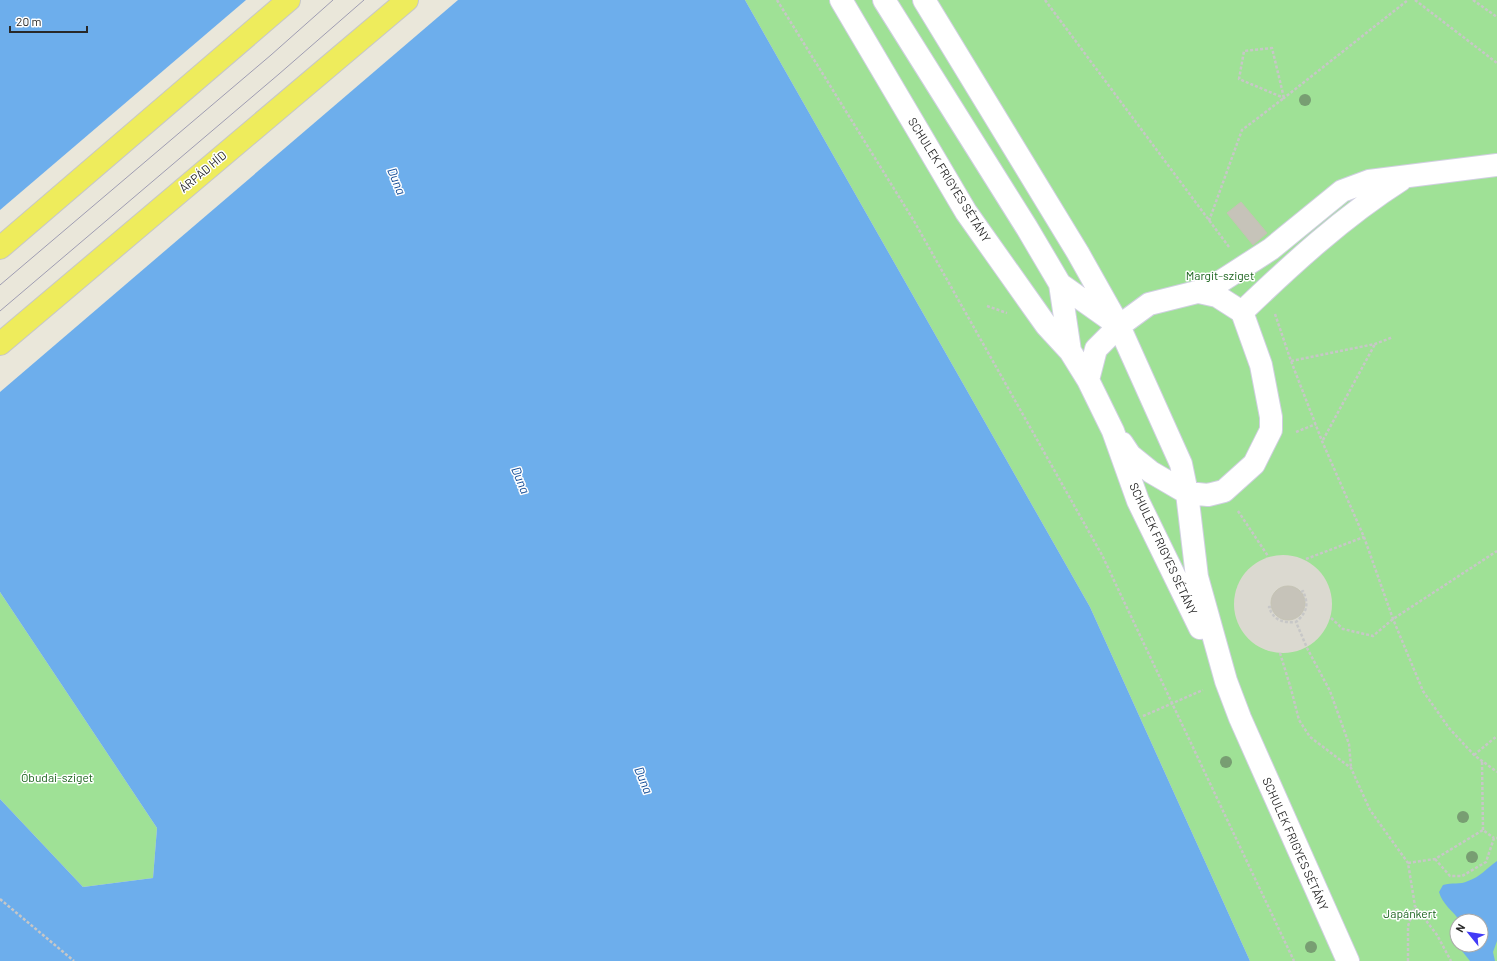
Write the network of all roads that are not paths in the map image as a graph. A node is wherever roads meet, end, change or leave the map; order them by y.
1 (290, 0) edge
2 (406, 0) edge
3 (841, 0) edge
4 (884, 0) edge
5 (924, 0) edge
6 (1497, 165) edge
7 (1399, 178) junction
8 (0, 248) edge
9 (1060, 284) junction
10 (1199, 292) junction
11 (1242, 312) junction
12 (1119, 326) junction
13 (0, 344) edge
14 (1070, 351) junction
15 (1088, 380) junction
16 (1113, 431) junction
17 (1187, 493) junction
18 (1226, 681) junction
19 (1348, 961) edge

1 - 8 main road
2 - 13 main road, ÁRPÁD HÍD
3 - 14 street, SCHULEK FRIGYES SÉTÁNY
4 - 9 street, SCHULEK FRIGYES SÉTÁNY
5 - 12 street, SCHULEK FRIGYES SÉTÁNY
6 - 7 street
7 - 10 street
7 - 11 street
9 - 12 street, SCHULEK FRIGYES SÉTÁNY
9 - 14 street, SCHULEK FRIGYES SÉTÁNY
10 - 11 street
10 - 12 street
11 - 17 street
12 - 15 street
12 - 17 street, SCHULEK FRIGYES SÉTÁNY
14 - 15 street, SCHULEK FRIGYES SÉTÁNY
15 - 16 street, SCHULEK FRIGYES SÉTÁNY
16 - 17 street
16 - 18 street, SCHULEK FRIGYES SÉTÁNY
17 - 18 street, SCHULEK FRIGYES SÉTÁNY
18 - 19 street, SCHULEK FRIGYES SÉTÁNY

